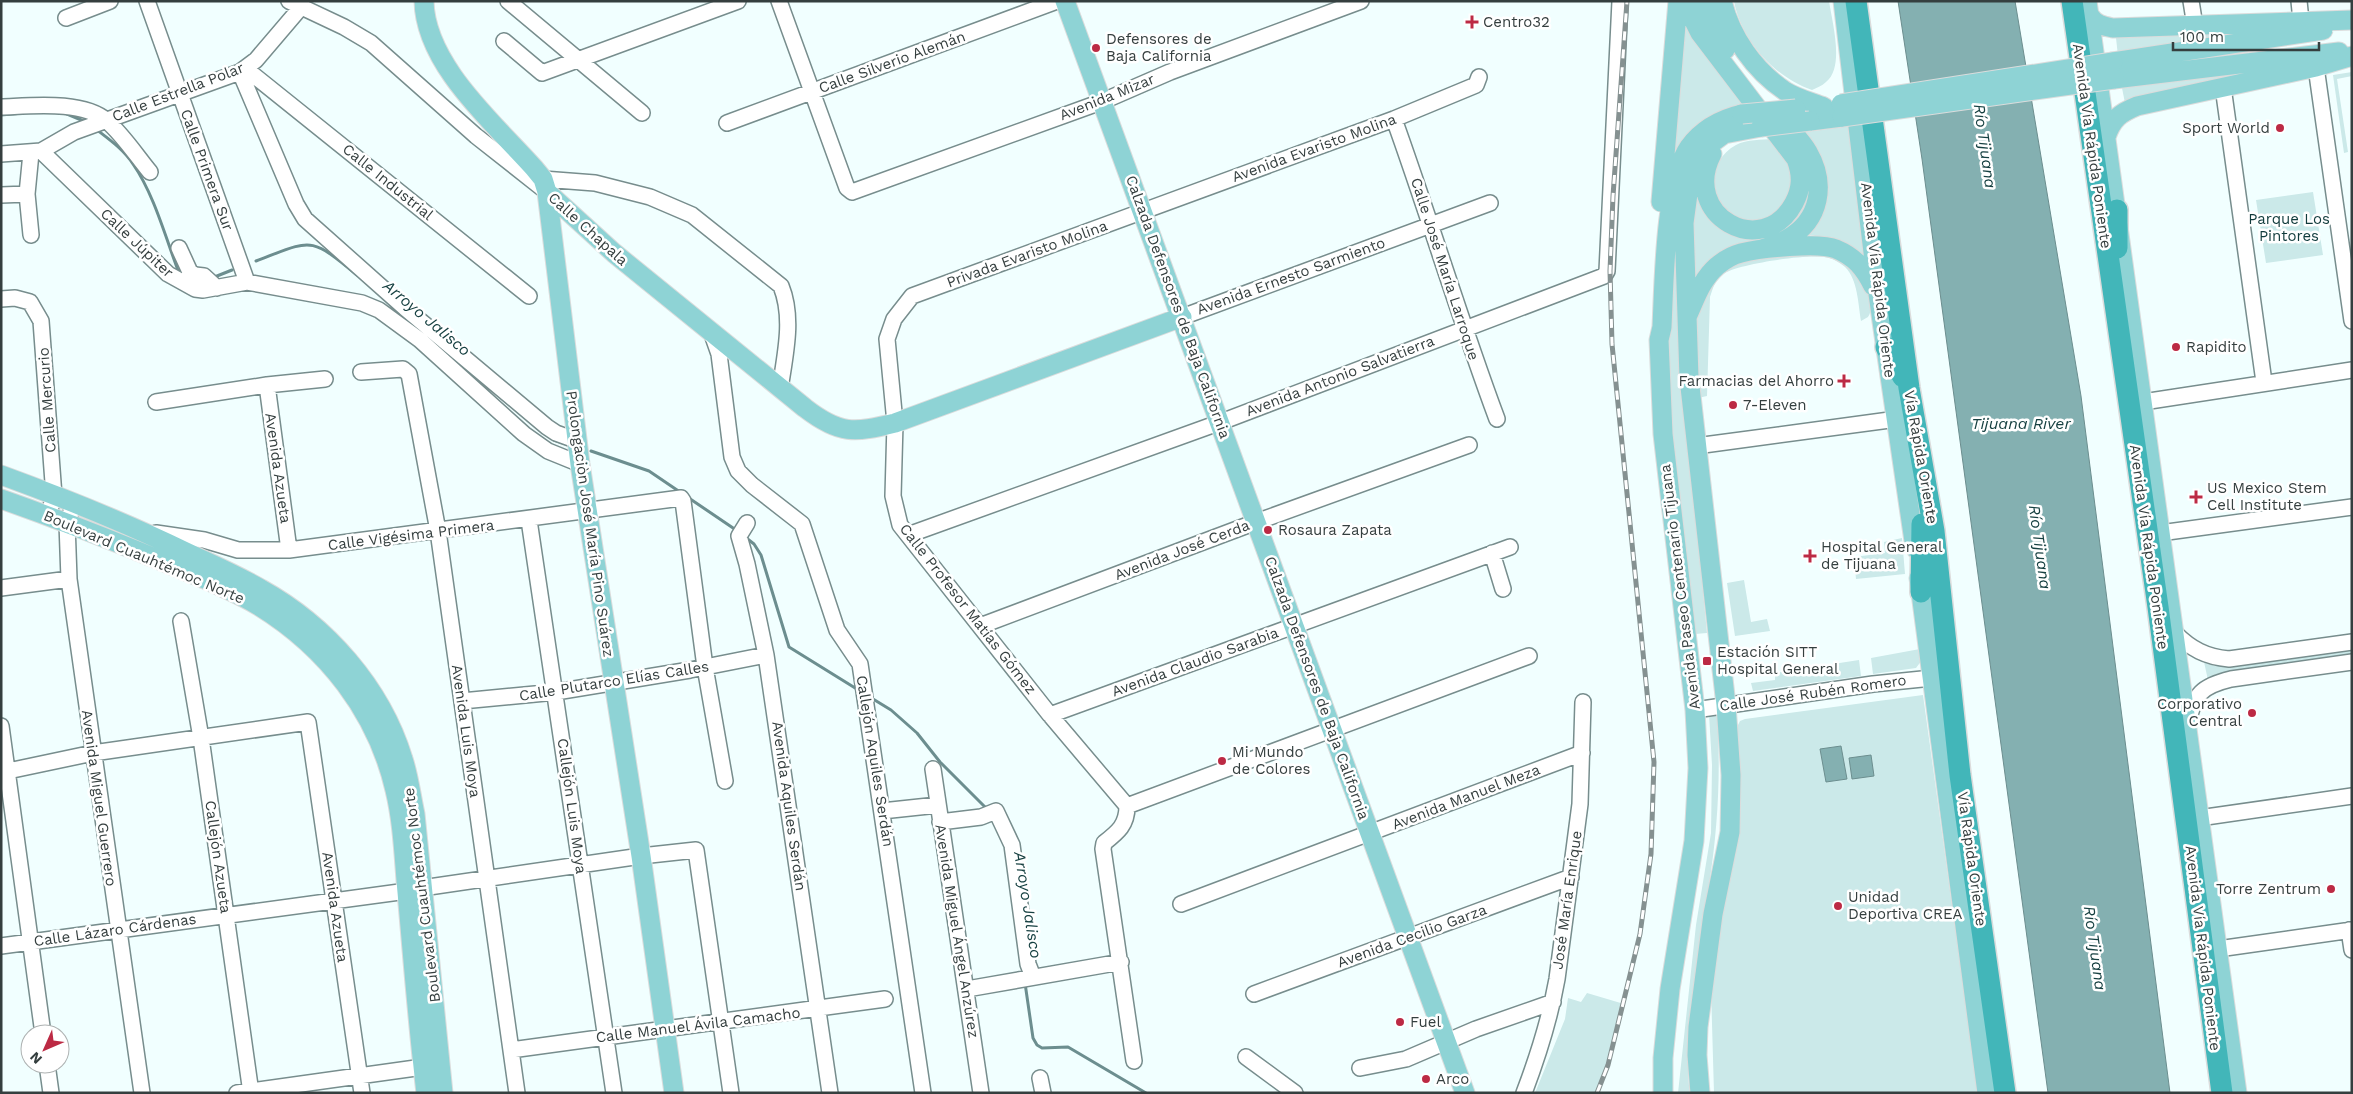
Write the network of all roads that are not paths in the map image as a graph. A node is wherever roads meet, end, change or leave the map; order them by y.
1 (110, 1) edge
2 (147, 1) edge
3 (424, 1) edge
4 (508, 1) edge
5 (738, 1) edge
6 (779, 1) edge
7 (1057, 1) edge
8 (1065, 1) edge
9 (1361, 1) edge
10 (1620, 1) edge
11 (1678, 1) edge
12 (1688, 1) edge
13 (1705, 1) edge
14 (1722, 1) edge
15 (2072, 1) edge
16 (2191, 1) edge
17 (2299, 1) edge
18 (1846, 2) edge
19 (295, 4) edge
20 (2089, 9) edge
21 (66, 18) dead end
22 (2352, 20) edge
23 (2301, 21) junction
24 (2352, 25) edge
25 (2195, 26) junction
26 (504, 41) dead end
27 (2352, 51) edge
28 (2352, 56) edge
29 (580, 61) junction
30 (2316, 67) junction
31 (2114, 70) junction
32 (243, 71) junction
33 (1479, 77) dead end
34 (2224, 87) junction
35 (812, 92) junction
36 (180, 93) junction
37 (1100, 102) junction
38 (1, 107) edge
39 (1836, 110) junction
40 (642, 113) dead end
41 (1394, 119) junction
42 (104, 121) junction
43 (727, 122) dead end
44 (1750, 123) junction
45 (2106, 137) junction
46 (36, 152) junction
47 (1, 154) edge
48 (150, 172) dead end
49 (545, 185) junction
50 (27, 194) junction
51 (1, 195) edge
52 (1490, 203) dead end
53 (2117, 210) junction
54 (1142, 211) junction
55 (1432, 223) junction
56 (31, 235) dead end
57 (179, 248) dead end
58 (1762, 249) junction
59 (211, 282) junction
60 (247, 282) junction
61 (1878, 294) junction
62 (529, 296) dead end
63 (912, 296) joint
64 (8, 299) edge
65 (1182, 317) junction
66 (2116, 318) junction
67 (1686, 321) junction
68 (2352, 321) edge
69 (1464, 329) junction
70 (712, 334) junction
71 (1659, 340) junction
72 (1886, 346) junction
73 (2352, 370) edge
74 (361, 372) dead end
75 (325, 379) dead end
76 (2264, 382) junction
77 (267, 386) junction
78 (1909, 388) junction
79 (780, 389) junction
80 (156, 402) dead end
81 (2143, 402) junction
82 (1497, 419) dead end
83 (1897, 419) junction
84 (1220, 422) junction
85 (895, 423) junction
86 (578, 441) junction
87 (1469, 445) dead end
88 (1696, 446) junction
89 (580, 464) junction
90 (1924, 472) junction
91 (1, 475) edge
92 (54, 496) junction
93 (1, 499) edge
94 (74, 504) junction
95 (2352, 507) edge
96 (587, 510) junction
97 (48, 516) junction
98 (529, 520) junction
99 (1256, 522) junction
100 (67, 523) junction
101 (743, 529) dead end
102 (142, 530) junction
103 (438, 531) junction
104 (2160, 533) junction
105 (908, 535) junction
106 (1510, 547) dead end
107 (289, 550) junction
108 (1492, 553) junction
109 (69, 579) junction
110 (1, 588) edge
111 (1504, 589) dead end
112 (1921, 592) junction
113 (181, 621) dead end
114 (980, 626) junction
115 (1294, 626) junction
116 (2175, 633) junction
117 (2352, 642) edge
118 (766, 655) junction
119 (1530, 656) dead end
120 (2352, 662) edge
121 (706, 667) junction
122 (1932, 678) junction
123 (613, 684) junction
124 (556, 692) junction
125 (462, 701) junction
126 (1583, 702) dead end
127 (1726, 705) junction
128 (1695, 710) junction
129 (1050, 715) junction
130 (1, 726) edge
131 (1332, 730) junction
132 (2186, 730) junction
133 (201, 738) junction
134 (93, 753) junction
135 (1582, 753) junction
136 (933, 769) dead end
137 (8, 771) junction
138 (1945, 774) junction
139 (725, 781) dead end
140 (2352, 796) edge
141 (938, 805) junction
142 (1127, 806) junction
143 (882, 811) junction
144 (2199, 818) junction
145 (940, 822) junction
146 (1370, 833) junction
147 (1970, 852) junction
148 (641, 856) junction
149 (581, 865) junction
150 (1571, 877) junction
151 (488, 878) junction
152 (414, 890) junction
153 (333, 900) junction
154 (1181, 904) dead end
155 (226, 915) junction
156 (118, 930) junction
157 (2351, 930) edge
158 (1408, 937) junction
159 (31, 942) junction
160 (1, 946) edge
161 (2218, 949) junction
162 (2352, 950) edge
163 (1121, 962) junction
164 (1028, 979) junction
165 (967, 989) junction
166 (1254, 994) dead end
167 (885, 999) dead end
168 (1553, 1002) junction
169 (819, 1010) junction
170 (721, 1020) junction
171 (42, 1024) edge
172 (665, 1027) junction
173 (606, 1037) junction
174 (1447, 1042) junction
175 (510, 1050) junction
176 (2216, 1053) junction
177 (1246, 1057) dead end
178 (1663, 1058) junction
179 (1134, 1061) dead end
180 (2000, 1064) junction
181 (423, 1066) junction
182 (1360, 1068) dead end
183 (48, 1074) edge
184 (359, 1074) junction
185 (246, 1092) edge
186 (51, 1093) edge
187 (142, 1093) edge
188 (362, 1093) edge
189 (426, 1093) edge
190 (443, 1093) edge
191 (517, 1093) edge
192 (614, 1093) edge
193 (674, 1093) edge
194 (731, 1093) edge
195 (830, 1093) edge
196 (922, 1093) edge
197 (981, 1093) edge
198 (1295, 1093) edge
199 (1466, 1093) edge
200 (1524, 1093) edge
201 (1653, 1093) edge
202 (1663, 1093) edge
203 (1700, 1093) edge
204 (1987, 1093) edge
205 (1999, 1093) edge
206 (2005, 1093) edge
207 (2222, 1093) edge
208 (2228, 1093) edge
209 (2237, 1093) edge

1 - 21 street
2 - 36 street, Calle Primera Sur
3 - 49 main road
4 - 29 street
5 - 29 street
6 - 35 street
7 - 35 street, Calle Silverio Alemán
8 - 37 main road, Calzada Defensores de Baja California
9 - 37 street, Avenida Mizar
10 - 69 street, Avenida Antonio Salvatierra
11 - 71 main road
12 - 44 main road
13 - 58 main road
14 - 39 main road
15 - 66 highway, Avenida Vía Rápida Poniente
16 - 25 street
17 - 23 street
18 - 61 main road, Avenida Vía Rápida Oriente
18 - 78 highway, Vía Rápida Oriente
19 - 32 street, Calle Estrella Polar
19 - 49 street, Calle Chapala
20 - 25 main road
20 - 45 main road, Avenida Vía Rápida Poniente
22 - 23 main road
23 - 25 main road
24 - 31 main road
26 - 29 street
27 - 31 main road
28 - 30 main road
29 - 40 street
30 - 34 main road
30 - 68 street
31 - 39 main road, bridge
32 - 36 street, Calle Estrella Polar
32 - 62 street, Calle Industrial
32 - 86 street
33 - 41 street, Avenida Evaristo Molina
34 - 45 main road
34 - 76 street
35 - 37 street, Avenida Mizar
35 - 43 street, Calle Silverio Alemán
36 - 42 street, Calle Estrella Polar
36 - 60 street, Calle Primera Sur
37 - 54 main road, Calzada Defensores de Baja California
38 - 42 street, Calle Estrella Polar
39 - 44 main road, bridge
41 - 54 street, Avenida Evaristo Molina
41 - 55 street, Calle José María Larroque
42 - 46 street
42 - 48 street
44 - 67 main road, Avenida Paseo Centenario Tijuana
44 - 71 main road, Avenida Paseo Centenario Tijuana
45 - 53 main road, Avenida Vía Rápida Poniente
46 - 47 street
46 - 50 street
46 - 59 street, Calle Júpiter
49 - 70 main road, Calle Chapala
49 - 79 street
49 - 86 main road, Prolongaciòn José María Pino Suárez
50 - 51 street
50 - 56 street
52 - 55 street, Avenida Ernesto Sarmiento
53 - 66 highway
53 - 81 main road, Avenida Vía Rápida Poniente
54 - 63 street, Privada Evaristo Molina
54 - 65 main road, Calzada Defensores de Baja California
55 - 65 street, Avenida Ernesto Sarmiento
55 - 69 street, Calle José María Larroque
57 - 59 street
58 - 61 main road
58 - 67 main road
59 - 60 street, Calle Júpiter
60 - 89 street, Calle Júpiter
61 - 72 main road, Avenida Vía Rápida Oriente
63 - 85 street, Calle Profesor Matías Gómez
64 - 92 street, Calle Mercurio
65 - 84 main road, Calzada Defensores de Baja California
65 - 85 main road, Avenida Ernesto Sarmiento
66 - 176 highway, Avenida Vía Rápida Poniente
67 - 88 main road, Avenida Paseo Centenario Tijuana
69 - 82 street, Calle José María Larroque
69 - 84 street, Avenida Antonio Salvatierra
70 - 79 main road, Calle Chapala
70 - 143 street, Callejón Aquiles Serdán
71 - 128 main road, Avenida Paseo Centenario Tijuana
72 - 78 highway
72 - 83 main road, Avenida Vía Rápida Oriente
73 - 76 street
74 - 103 street, Avenida Luis Moya
75 - 77 street
76 - 81 street
77 - 80 street
77 - 107 street, Avenida Azueta
78 - 90 highway, Vía Rápida Oriente
79 - 85 main road, Calle Chapala
81 - 104 main road, Avenida Vía Rápida Poniente
83 - 88 street
83 - 112 main road, Avenida Vía Rápida Oriente
84 - 99 main road, Calzada Defensores de Baja California
84 - 105 street, Avenida Antonio Salvatierra
85 - 105 street, Calle Profesor Matías Gómez
86 - 89 main road, Prolongaciòn José María Pino Suárez
87 - 99 street, Avenida José Cerda
88 - 127 main road, Avenida Paseo Centenario Tijuana
89 - 96 main road, Prolongaciòn José María Pino Suárez
90 - 112 highway
90 - 147 highway, Vía Rápida Oriente
91 - 92 main road, Boulevard Cuauhtémoc Norte
92 - 94 main road, Boulevard Cuauhtémoc Norte
92 - 97 street, Calle Mercurio
93 - 97 main road, Boulevard Cuauhtémoc Norte
94 - 100 street, Avenida Miguel Guerrero
94 - 102 main road, Boulevard Cuauhtémoc Norte
95 - 104 street
96 - 98 street, Calle Vigésima Primera
96 - 121 street, Calle Vigésima Primera
96 - 123 main road, Prolongaciòn José María Pino Suárez
97 - 100 main road, Boulevard Cuauhtémoc Norte
98 - 103 street, Calle Vigésima Primera
98 - 124 street, Callejón Luis Moya
99 - 114 street, Avenida José Cerda
99 - 115 main road, Calzada Defensores de Baja California
100 - 109 street, Avenida Miguel Guerrero
100 - 152 main road, Boulevard Cuauhtémoc Norte
101 - 118 street, Avenida Aquiles Serdán
102 - 107 street, Calle Vigésima Primera
102 - 152 main road, Boulevard Cuauhtémoc Norte
103 - 107 street, Calle Vigésima Primera
103 - 125 street, Avenida Luis Moya
104 - 116 main road, Avenida Vía Rápida Poniente
105 - 114 street, Calle Profesor Matías Gómez
106 - 108 street, Avenida Claudio Sarabia
108 - 111 street
108 - 115 street, Avenida Claudio Sarabia
109 - 110 street
109 - 134 street, Avenida Miguel Guerrero
112 - 122 main road, Avenida Vía Rápida Oriente
113 - 133 street, Callejón Azueta
114 - 129 street, Calle Profesor Matías Gómez
115 - 129 street, Avenida Claudio Sarabia
115 - 131 main road, Calzada Defensores de Baja California
116 - 117 street
116 - 132 main road, Avenida Vía Rápida Poniente
118 - 121 street, Calle Plutarco Elías Calles
118 - 169 street, Avenida Aquiles Serdán
119 - 131 street
120 - 132 street
121 - 123 street, Calle Plutarco Elías Calles
121 - 139 street
122 - 127 street, Calle José Rubén Romero
122 - 138 main road, Avenida Vía Rápida Oriente
123 - 124 street, Calle Plutarco Elías Calles
123 - 148 main road, Prolongaciòn José María Pino Suárez
124 - 125 street, Calle Plutarco Elías Calles
124 - 149 street, Callejón Luis Moya
125 - 151 street, Avenida Luis Moya
126 - 135 street, José María Enrique
127 - 128 street, Calle José Rubén Romero
127 - 203 main road, Avenida Paseo Centenario Tijuana
128 - 178 main road, Avenida Paseo Centenario Tijuana
129 - 142 street, Calle Profesor Matías Gómez
130 - 137 street
131 - 142 street
131 - 146 main road, Calzada Defensores de Baja California
132 - 144 main road, Avenida Vía Rápida Poniente
133 - 134 street
133 - 153 street, Avenida Azueta
133 - 155 street, Callejón Azueta
134 - 137 street
134 - 156 street, Avenida Miguel Guerrero
135 - 146 street, Avenida Manuel Meza
135 - 150 street, José María Enrique
136 - 141 street, Avenida Miguel Ángel Anzúrez
137 - 159 street
138 - 147 highway
138 - 204 main road, Avenida Vía Rápida Oriente
140 - 144 street
141 - 143 street
141 - 145 street, Avenida Miguel Ángel Anzúrez
142 - 163 street
143 - 196 street, Callejón Aquiles Serdán
144 - 161 main road, Avenida Vía Rápida Poniente
145 - 164 street
145 - 165 street, Avenida Miguel Ángel Anzúrez
146 - 154 street, Avenida Manuel Meza
146 - 158 main road, Calzada Defensores de Baja California
147 - 180 highway, Vía Rápida Oriente
148 - 149 street, Calle Lázaro Cárdenas
148 - 170 street, Calle Lázaro Cárdenas
148 - 172 main road, Prolongaciòn José María Pino Suárez
149 - 151 street, Calle Lázaro Cárdenas
149 - 173 street, Callejón Luis Moya
150 - 158 street, Avenida Cecilio Garza
150 - 168 street, José María Enrique
151 - 152 street, Calle Lázaro Cárdenas
151 - 175 street, Avenida Luis Moya
152 - 153 street, Calle Lázaro Cárdenas
152 - 181 main road, Boulevard Cuauhtémoc Norte
152 - 190 main road, Boulevard Cuauhtémoc Norte
153 - 155 street, Calle Lázaro Cárdenas
153 - 184 street, Avenida Azueta
155 - 156 street, Calle Lázaro Cárdenas
155 - 185 street, Callejón Azueta
156 - 159 street, Calle Lázaro Cárdenas
156 - 187 street, Avenida Miguel Guerrero
157 - 161 street
157 - 162 street
158 - 166 street, Avenida Cecilio Garza
158 - 174 main road, Calzada Defensores de Baja California
159 - 160 street, Calle Lázaro Cárdenas
159 - 171 street
161 - 209 main road, Avenida Vía Rápida Poniente
163 - 164 street
163 - 179 street
164 - 165 street
165 - 197 street, Avenida Miguel Ángel Anzúrez
167 - 169 street, Calle Manuel Ávila Camacho
168 - 174 street
168 - 200 street, José María Enrique
169 - 170 street, Calle Manuel Ávila Camacho
169 - 195 street, Avenida Aquiles Serdán
170 - 172 street, Calle Manuel Ávila Camacho
170 - 194 street
172 - 173 street, Calle Manuel Ávila Camacho
172 - 193 main road, Prolongaciòn José María Pino Suárez
173 - 175 street, Calle Manuel Ávila Camacho
173 - 192 street, Callejón Luis Moya
174 - 182 street
174 - 199 main road, Calzada Defensores de Baja California
175 - 191 street, Avenida Luis Moya
176 - 207 highway, Avenida Vía Rápida Poniente
176 - 208 highway
177 - 198 street
178 - 201 main road
178 - 202 main road, Avenida Paseo Centenario Tijuana
180 - 205 highway
180 - 206 highway, Vía Rápida Oriente
181 - 184 street
181 - 189 main road, Boulevard Cuauhtémoc Norte
183 - 186 street
184 - 185 street
184 - 188 street, Avenida Azueta

